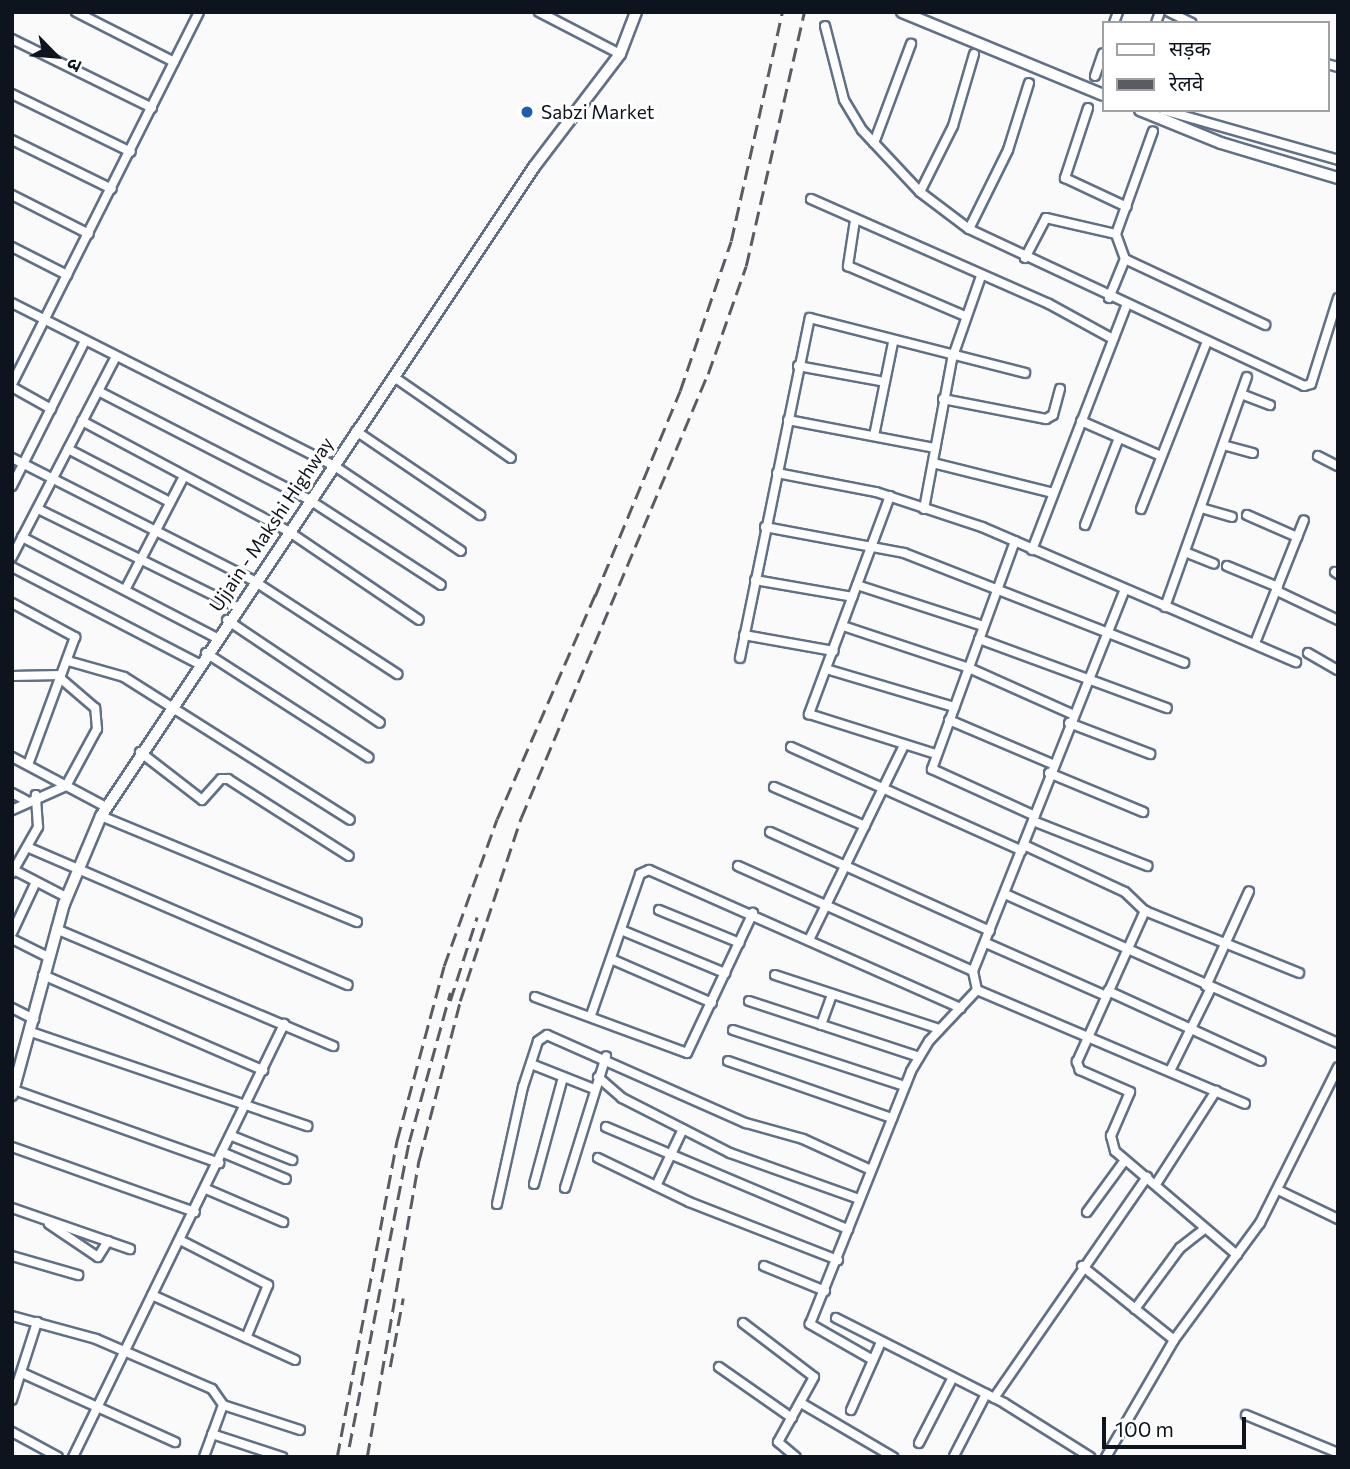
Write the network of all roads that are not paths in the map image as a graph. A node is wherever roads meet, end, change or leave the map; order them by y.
1 (76, 12) edge
2 (198, 12) edge
3 (539, 12) edge
4 (636, 12) edge
5 (902, 12) edge
6 (1169, 12) edge
7 (1188, 21) edge
8 (825, 26) dead end
9 (12, 39) edge
10 (911, 44) dead end
11 (620, 54) junction
12 (974, 54) dead end
13 (1102, 56) edge
14 (174, 62) junction
15 (1095, 76) dead end
16 (1029, 83) dead end
17 (12, 94) edge
18 (1102, 95) edge
19 (152, 108) junction
20 (1088, 108) dead end
21 (1145, 112) edge
22 (1170, 112) edge
23 (1153, 131) dead end
24 (12, 140) edge
25 (874, 143) junction
26 (131, 152) junction
27 (1338, 160) edge
28 (1338, 178) edge
29 (112, 189) junction
30 (920, 192) junction
31 (12, 195) edge
32 (811, 199) dead end
33 (1127, 207) junction
34 (855, 220) junction
35 (969, 229) junction
36 (89, 234) junction
37 (1116, 234) junction
38 (12, 247) edge
39 (1025, 258) junction
40 (1125, 259) junction
41 (68, 275) junction
42 (981, 276) junction
43 (1109, 298) junction
44 (1338, 298) edge
45 (12, 303) edge
46 (1126, 307) junction
47 (965, 316) junction
48 (45, 321) junction
49 (1265, 326) dead end
50 (1113, 339) junction
51 (85, 341) junction
52 (894, 343) junction
53 (1206, 344) junction
54 (116, 356) junction
55 (952, 359) junction
56 (797, 366) junction
57 (1025, 373) dead end
58 (394, 377) junction
59 (1247, 377) dead end
60 (884, 382) junction
61 (12, 386) edge
62 (1060, 389) dead end
63 (98, 391) junction
64 (1241, 394) junction
65 (943, 399) junction
66 (1270, 405) dead end
67 (51, 409) junction
68 (788, 420) junction
69 (82, 421) junction
70 (1082, 421) junction
71 (356, 431) junction
72 (874, 436) junction
73 (1119, 438) junction
74 (1223, 445) junction
75 (935, 448) junction
76 (68, 449) junction
77 (1252, 453) dead end
78 (1161, 456) junction
79 (1318, 456) dead end
80 (12, 458) edge
81 (511, 458) dead end
82 (933, 463) junction
83 (23, 464) junction
84 (332, 465) junction
85 (1338, 466) edge
86 (777, 473) junction
87 (184, 476) junction
88 (52, 479) junction
89 (12, 486) edge
90 (1053, 493) junction
91 (890, 496) junction
92 (308, 499) junction
93 (170, 502) junction
94 (1201, 508) junction
95 (38, 509) junction
96 (924, 509) junction
97 (1141, 509) dead end
98 (480, 515) dead end
99 (1247, 515) dead end
100 (1232, 517) dead end
101 (1304, 520) dead end
102 (1085, 525) dead end
103 (765, 527) junction
104 (288, 531) junction
105 (155, 533) junction
106 (22, 537) junction
107 (1297, 537) junction
108 (1015, 541) junction
109 (871, 545) junction
110 (1032, 550) junction
111 (461, 551) dead end
112 (1185, 552) junction
113 (12, 557) edge
114 (141, 559) junction
115 (1214, 564) dead end
116 (1227, 566) dead end
117 (12, 567) edge
118 (755, 580) junction
119 (254, 581) junction
120 (441, 585) dead end
121 (857, 585) junction
122 (996, 586) junction
123 (1277, 589) junction
124 (125, 590) junction
125 (1124, 591) junction
126 (853, 597) junction
127 (12, 603) edge
128 (237, 607) junction
129 (1164, 607) junction
130 (227, 620) junction
131 (419, 620) dead end
132 (1338, 620) edge
133 (843, 626) junction
134 (983, 626) junction
135 (1106, 634) junction
136 (744, 635) junction
137 (215, 637) junction
138 (979, 639) junction
139 (1255, 643) junction
140 (834, 651) junction
141 (206, 653) junction
142 (1308, 653) dead end
143 (740, 658) dead end
144 (68, 661) junction
145 (1296, 662) dead end
146 (1184, 663) dead end
147 (199, 664) junction
148 (969, 668) junction
149 (826, 669) junction
150 (1338, 670) edge
151 (397, 674) dead end
152 (12, 676) edge
153 (61, 677) junction
154 (1087, 678) junction
155 (172, 705) junction
156 (954, 708) junction
157 (1167, 708) dead end
158 (1072, 714) junction
159 (949, 720) junction
160 (380, 723) dead end
161 (1069, 723) junction
162 (905, 745) junction
163 (791, 747) dead end
164 (140, 751) junction
165 (936, 754) junction
166 (1150, 754) dead end
167 (12, 757) edge
168 (368, 757) dead end
169 (1052, 764) junction
170 (28, 765) junction
171 (1049, 774) junction
172 (66, 786) junction
173 (885, 786) junction
174 (774, 787) dead end
175 (12, 793) edge
176 (36, 795) junction
177 (24, 800) junction
178 (12, 810) edge
179 (104, 812) junction
180 (1143, 812) dead end
181 (1034, 818) junction
182 (350, 820) dead end
183 (865, 826) junction
184 (770, 832) dead end
185 (27, 847) junction
186 (1023, 848) junction
187 (349, 856) dead end
188 (847, 864) junction
189 (738, 866) dead end
190 (1147, 866) dead end
191 (76, 870) junction
192 (13, 871) edge
193 (35, 884) junction
194 (1249, 891) dead end
195 (1005, 894) junction
196 (66, 897) junction
197 (827, 905) junction
198 (659, 910) dead end
199 (1144, 911) junction
200 (753, 913) junction
201 (357, 922) dead end
202 (56, 929) junction
203 (621, 929) junction
204 (990, 931) junction
205 (12, 933) edge
206 (12, 939) edge
207 (809, 940) junction
208 (740, 943) junction
209 (986, 943) junction
210 (1224, 945) junction
211 (1127, 949) junction
212 (48, 957) junction
213 (611, 959) junction
214 (973, 971) junction
215 (726, 973) junction
216 (1299, 973) dead end
217 (43, 975) junction
218 (775, 975) dead end
219 (348, 985) dead end
220 (1209, 987) junction
221 (976, 990) junction
222 (832, 994) junction
223 (1107, 994) junction
224 (536, 997) dead end
225 (749, 1001) dead end
226 (712, 1003) junction
227 (12, 1008) edge
228 (961, 1008) junction
229 (590, 1015) junction
230 (33, 1019) junction
231 (284, 1024) junction
232 (821, 1025) junction
233 (1191, 1028) junction
234 (939, 1029) junction
235 (733, 1030) dead end
236 (31, 1032) junction
237 (1089, 1036) junction
238 (1338, 1043) edge
239 (333, 1046) dead end
240 (606, 1056) junction
241 (919, 1057) junction
242 (728, 1060) dead end
243 (1261, 1061) dead end
244 (531, 1064) junction
245 (1338, 1067) edge
246 (263, 1070) junction
247 (1170, 1071) junction
248 (563, 1077) junction
249 (598, 1077) junction
250 (904, 1086) junction
251 (594, 1089) junction
252 (1216, 1091) junction
253 (13, 1092) edge
254 (247, 1104) junction
255 (1245, 1104) dead end
256 (892, 1118) junction
257 (307, 1126) dead end
258 (606, 1127) dead end
259 (683, 1129) junction
260 (232, 1136) junction
261 (12, 1147) edge
262 (224, 1153) junction
263 (669, 1157) junction
264 (598, 1158) dead end
265 (292, 1160) dead end
266 (1125, 1160) junction
267 (219, 1163) junction
268 (871, 1170) junction
269 (1147, 1177) junction
270 (286, 1179) dead end
271 (534, 1184) dead end
272 (1156, 1184) junction
273 (656, 1186) junction
274 (565, 1188) dead end
275 (206, 1189) junction
276 (1278, 1190) junction
277 (859, 1199) junction
278 (497, 1204) dead end
279 (12, 1209) edge
280 (195, 1212) junction
281 (1087, 1212) dead end
282 (40, 1219) junction
283 (1338, 1219) edge
284 (283, 1222) dead end
285 (1200, 1227) junction
286 (848, 1229) junction
287 (180, 1240) junction
288 (108, 1241) junction
289 (130, 1249) dead end
290 (1237, 1255) junction
291 (12, 1256) edge
292 (838, 1259) junction
293 (764, 1266) dead end
294 (1082, 1266) junction
295 (78, 1275) dead end
296 (825, 1291) junction
297 (152, 1295) junction
298 (1132, 1307) junction
299 (12, 1316) edge
300 (836, 1318) dead end
301 (37, 1322) junction
302 (743, 1323) dead end
303 (246, 1338) junction
304 (1174, 1340) junction
305 (881, 1342) junction
306 (124, 1352) junction
307 (295, 1360) dead end
308 (873, 1360) junction
309 (719, 1367) dead end
310 (22, 1373) junction
311 (952, 1378) junction
312 (990, 1396) junction
313 (12, 1400) edge
314 (801, 1403) junction
315 (223, 1405) junction
316 (98, 1407) junction
317 (851, 1410) dead end
318 (1246, 1415) dead end
319 (792, 1418) junction
320 (300, 1430) dead end
321 (12, 1433) edge
322 (212, 1434) junction
323 (176, 1442) dead end
324 (919, 1443) dead end
325 (1338, 1453) edge
326 (58, 1457) edge
327 (74, 1457) edge
328 (204, 1457) edge
329 (282, 1457) edge
330 (796, 1457) edge
331 (893, 1457) edge
332 (954, 1457) edge
333 (1090, 1457) edge
334 (1106, 1457) edge

1 - 14 street
2 - 14 street
3 - 11 street
4 - 11 main road, Ujjain - Makshi Highway
5 - 18 main road
6 - 7 street
8 - 25 street
9 - 19 street
10 - 25 street
11 - 58 main road, Ujjain - Makshi Highway
12 - 30 street
13 - 15 street
14 - 19 street
16 - 35 street
17 - 26 street
19 - 26 street
20 - 33 street
21 - 28 main road
22 - 27 street
23 - 33 street
24 - 29 street
25 - 30 street
26 - 29 street
29 - 36 street
30 - 35 street
31 - 36 street
32 - 34 street
33 - 37 street
34 - 42 street
34 - 47 street
35 - 39 street
36 - 41 street
37 - 39 street
37 - 40 street
38 - 41 street
39 - 43 street
40 - 43 street
40 - 49 street
41 - 48 street
42 - 47 street
42 - 50 street
43 - 46 street
44 - 53 street
45 - 48 street
46 - 50 street
46 - 53 street
47 - 55 street
48 - 51 street
48 - 61 street
50 - 70 street
51 - 54 street
51 - 67 street
52 - 55 street
52 - 56 street
52 - 60 street
53 - 78 street
54 - 63 street
54 - 84 street
55 - 57 street
55 - 65 street
56 - 60 street
56 - 68 street
58 - 71 main road, Ujjain - Makshi Highway
58 - 81 street
59 - 64 street
60 - 72 street
61 - 67 street
62 - 65 street
63 - 69 street
63 - 92 street
64 - 66 street
64 - 74 street
65 - 75 street
67 - 83 street
68 - 72 street
68 - 86 street
69 - 76 street
69 - 87 street
70 - 73 street
70 - 90 street
71 - 84 main road, Ujjain - Makshi Highway
71 - 98 street
72 - 75 street
73 - 78 street
73 - 102 street
74 - 77 street
74 - 94 street
75 - 82 street
76 - 88 street
76 - 93 street
78 - 97 street
79 - 85 street
80 - 83 street
82 - 90 street
82 - 96 street
83 - 88 street
83 - 89 street
84 - 92 main road, Ujjain - Makshi Highway
84 - 111 street
86 - 91 street
86 - 103 street
87 - 93 street
87 - 104 street
88 - 95 street
88 - 105 street
90 - 110 street
91 - 96 street
91 - 109 street
92 - 104 main road, Ujjain - Makshi Highway
92 - 120 street
93 - 105 street
94 - 100 street
94 - 112 street
95 - 106 street
95 - 114 street
96 - 108 street
99 - 107 street
101 - 107 street
103 - 109 street
103 - 118 street
104 - 119 main road, Ujjain - Makshi Highway
104 - 131 street
105 - 114 street
105 - 119 street
106 - 113 street
106 - 124 street
107 - 123 street
108 - 110 street
108 - 122 street
109 - 121 street
109 - 122 street
110 - 125 street
112 - 115 street
112 - 129 street
114 - 124 street
114 - 128 street
116 - 123 street
117 - 147 street
118 - 126 street
118 - 136 street
119 - 128 main road, Ujjain - Makshi Highway
119 - 151 street
121 - 126 street
121 - 134 street
122 - 134 street
122 - 135 street
123 - 132 street
123 - 139 street
124 - 137 street
125 - 129 street
125 - 135 street
126 - 133 street
127 - 144 street
128 - 130 main road, Ujjain - Makshi Highway
129 - 139 street
130 - 137 main road, Ujjain - Makshi Highway
130 - 160 street
133 - 140 street
133 - 148 street
134 - 138 street
135 - 146 street
135 - 154 street
136 - 140 street
136 - 143 street
137 - 141 main road, Ujjain - Makshi Highway
138 - 148 street
138 - 154 street
139 - 145 street
140 - 149 street
141 - 147 main road, Ujjain - Makshi Highway
141 - 168 street
142 - 150 street
144 - 153 street
144 - 155 street
147 - 155 main road, Ujjain - Makshi Highway
148 - 156 street
148 - 158 street
149 - 156 street
149 - 162 street
152 - 153 street
153 - 170 street
153 - 172 street
154 - 157 street
154 - 158 street
155 - 164 main road, Ujjain - Makshi Highway
155 - 182 street
156 - 159 street
158 - 161 street
159 - 165 street
159 - 169 street
161 - 166 street
161 - 169 street
162 - 165 street
162 - 173 street
163 - 173 street
164 - 179 main road, Ujjain - Makshi Highway
164 - 187 street
165 - 181 street
167 - 170 street
169 - 171 street
170 - 172 street
171 - 180 street
171 - 181 street
172 - 176 street
172 - 179 street
173 - 183 street
173 - 186 street
174 - 183 street
175 - 177 street
176 - 177 street
176 - 185 street
177 - 178 street
179 - 191 main road, Ujjain - Makshi Highway
179 - 201 street
181 - 186 street
181 - 190 street
183 - 188 street
184 - 188 street
185 - 191 street
185 - 192 street
186 - 195 street
186 - 199 street
188 - 197 street
188 - 204 street
189 - 197 street
191 - 196 main road, Ujjain - Makshi Highway
191 - 219 street
192 - 193 street
193 - 196 street
193 - 205 street
194 - 210 street
195 - 204 street
195 - 211 street
196 - 202 main road, Ujjain - Makshi Highway
197 - 207 street
197 - 214 street
198 - 208 street
199 - 210 street
199 - 211 street
200 - 203 street
200 - 207 street
200 - 208 street
202 - 212 main road, Ujjain - Makshi Highway
202 - 231 street
203 - 213 street
203 - 215 street
204 - 209 street
206 - 212 street
207 - 228 street
208 - 215 street
209 - 214 street
209 - 223 street
210 - 216 street
210 - 220 street
211 - 220 street
211 - 223 street
212 - 217 main road, Ujjain - Makshi Highway
213 - 226 street
213 - 229 street
214 - 221 street
215 - 226 street
217 - 230 main road, Ujjain - Makshi Highway
217 - 246 street
218 - 222 street
220 - 233 street
220 - 238 street
221 - 228 street
221 - 237 street
222 - 232 street
222 - 234 street
223 - 233 street
223 - 237 street
224 - 229 street
225 - 232 street
226 - 229 street
227 - 230 street
228 - 234 street
230 - 236 main road, Ujjain - Makshi Highway
231 - 239 street
231 - 246 street
232 - 241 street
233 - 243 street
233 - 247 street
234 - 241 street
235 - 250 street
236 - 253 main road, Ujjain - Makshi Highway
236 - 254 street
237 - 247 street
237 - 266 street
240 - 244 street
240 - 249 street
240 - 268 street
241 - 250 street
242 - 256 street
244 - 248 street
244 - 278 street
245 - 276 street
246 - 254 street
247 - 252 street
248 - 251 street
248 - 271 street
249 - 251 street
249 - 259 street
250 - 256 street
251 - 274 street
252 - 255 street
252 - 272 street
253 - 267 street
254 - 257 street
254 - 260 street
256 - 268 street
258 - 263 street
259 - 263 street
259 - 277 street
260 - 262 street
260 - 265 street
261 - 280 street
262 - 267 street
262 - 270 street
263 - 273 street
263 - 286 street
264 - 273 street
266 - 269 street
266 - 281 street
267 - 275 street
268 - 277 street
269 - 272 street
269 - 294 street
272 - 285 street
273 - 292 street
275 - 280 street
275 - 284 street
276 - 283 street
276 - 290 street
277 - 286 street
279 - 282 street
280 - 287 street
282 - 288 street
282 - 288 street
285 - 290 street
285 - 298 street
286 - 292 street
287 - 297 street
287 - 303 street
288 - 289 street
290 - 304 street
291 - 295 street
292 - 296 street
293 - 296 street
294 - 298 street
294 - 312 street
296 - 308 street
297 - 303 street
297 - 306 street
298 - 304 street
299 - 301 street
300 - 305 street
301 - 306 street
301 - 310 street
302 - 314 street
303 - 307 street
304 - 334 street
305 - 308 street
305 - 311 street
306 - 315 street
306 - 316 street
308 - 317 street
309 - 319 street
310 - 313 street
310 - 316 street
311 - 312 street
311 - 324 street
312 - 332 street
312 - 333 street
314 - 319 street
314 - 331 street
315 - 320 street
315 - 322 street
316 - 323 street
316 - 327 street
318 - 325 street
319 - 330 street
321 - 326 street
322 - 328 street
322 - 329 street

